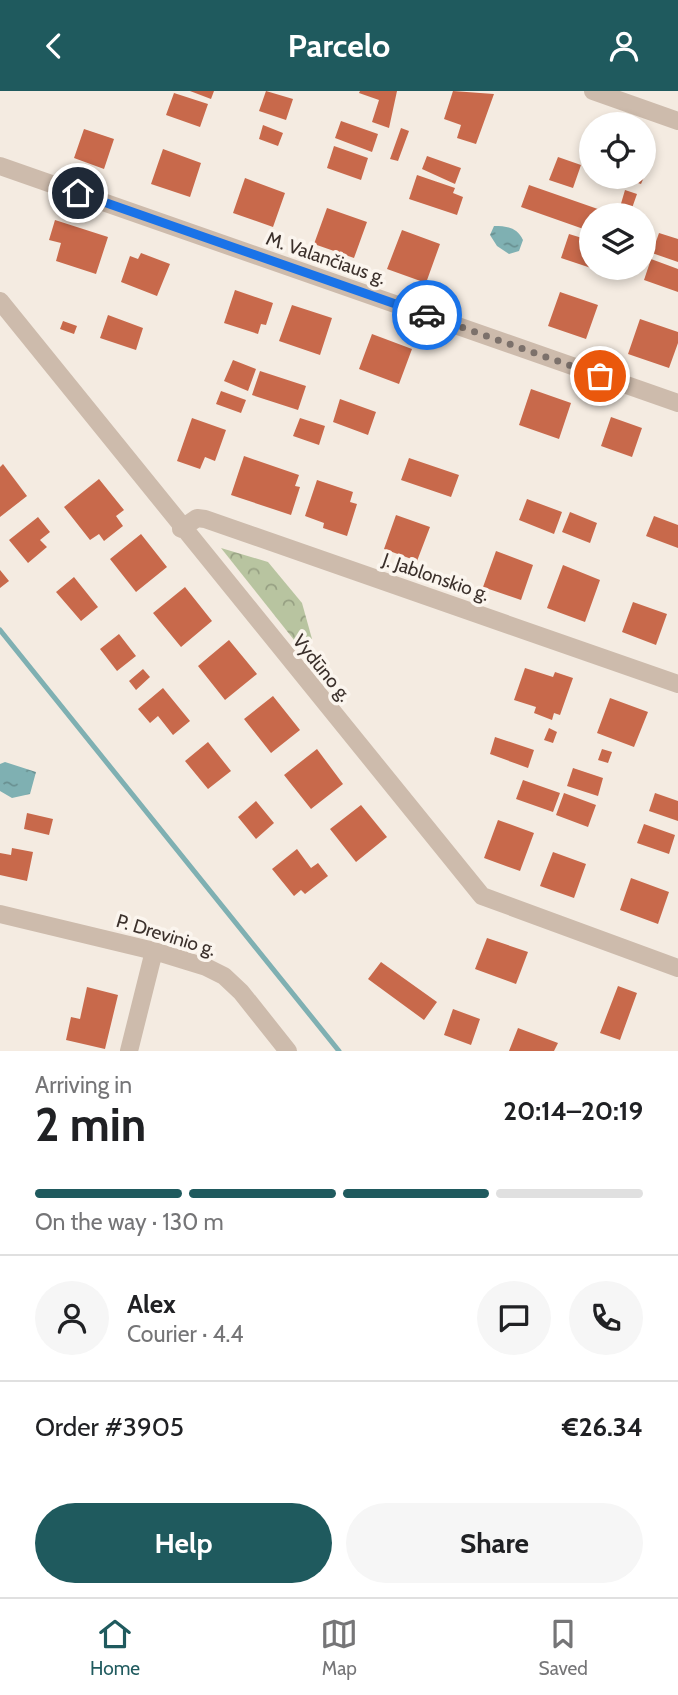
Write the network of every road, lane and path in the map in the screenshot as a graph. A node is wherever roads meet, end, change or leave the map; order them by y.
1 (593, 91) edge
2 (678, 121) edge
3 (0, 166) edge
4 (0, 301) edge
5 (678, 403) edge
6 (181, 529) junction
7 (678, 684) edge
8 (0, 914) edge
9 (154, 950) junction
10 (678, 968) edge
11 (129, 1051) edge
12 (288, 1051) edge

1 - 2 street
3 - 5 street, M. Valančiaus g.
4 - 6 street, Vydūno g.
6 - 7 street, J. Jablonskio g.
6 - 10 street, Vydūno g.
8 - 9 street, P. Drevinio g.
9 - 11 street
9 - 12 street, P. Drevinio g.

